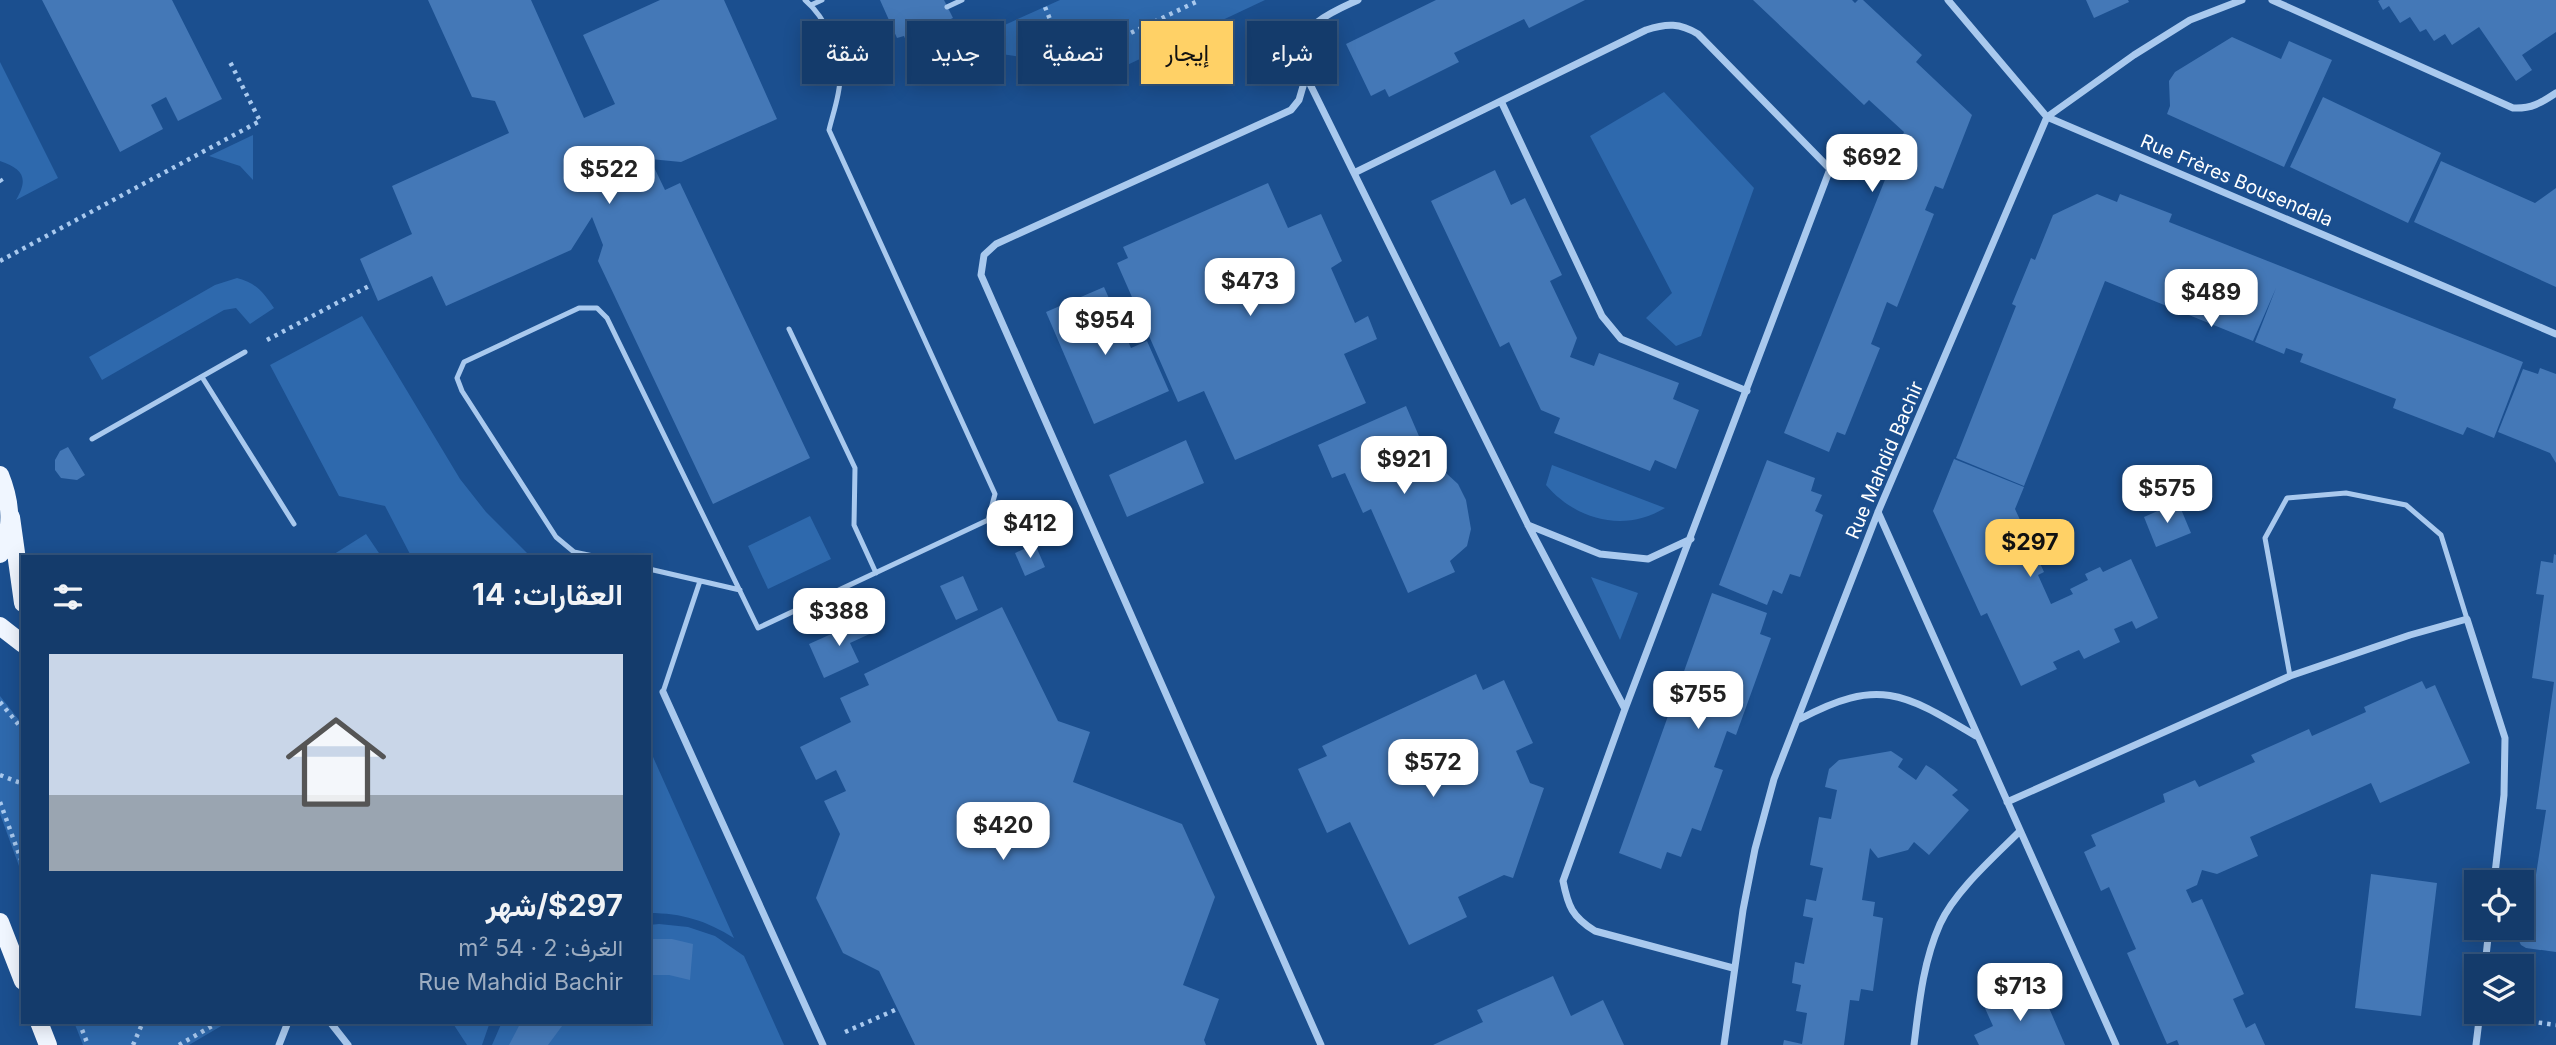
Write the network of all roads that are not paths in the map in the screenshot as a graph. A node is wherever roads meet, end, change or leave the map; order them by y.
1 (822, 0) edge
2 (962, 0) edge
3 (1358, 0) edge
4 (1948, 0) edge
5 (2242, 0) edge
6 (2272, 0) edge
7 (808, 2) edge
8 (947, 7) dead end
9 (822, 21) edge
10 (1318, 21) edge
11 (839, 84) edge
12 (1304, 84) edge
13 (1310, 84) edge
14 (2556, 93) edge
15 (1501, 101) junction
16 (2047, 117) junction
17 (1356, 172) junction
18 (789, 329) dead end
19 (2556, 334) edge
20 (244, 352) road end
21 (202, 377) junction
22 (1747, 391) junction
23 (92, 439) dead end
24 (0, 475) edge
25 (1878, 512) junction
26 (11, 517) junction
27 (294, 524) dead end
28 (1528, 525) junction
29 (1691, 539) junction
30 (0, 554) edge
31 (588, 555) edge
32 (651, 569) edge
33 (876, 573) junction
34 (700, 581) junction
35 (21, 589) edge
36 (740, 590) junction
37 (2467, 619) junction
38 (0, 626) edge
39 (21, 642) edge
40 (2290, 676) junction
41 (663, 692) joint
42 (1625, 709) junction
43 (1799, 719) junction
44 (1976, 736) junction
45 (2007, 802) junction
46 (2020, 831) junction
47 (2495, 870) edge
48 (0, 922) edge
49 (1733, 968) junction
50 (21, 976) edge
51 (40, 1024) edge
52 (287, 1024) edge
53 (332, 1024) edge
54 (2479, 1024) edge
55 (822, 1044) edge
56 (48, 1045) edge
57 (279, 1045) edge
58 (348, 1045) edge
59 (1321, 1045) edge
60 (1724, 1045) edge
61 (1914, 1045) edge
62 (2116, 1045) edge
63 (2476, 1045) edge

1 - 7 lane
2 - 8 lane
3 - 10 street
4 - 16 street, Rue Frères Bousendala
5 - 16 street
6 - 14 street
7 - 9 lane
11 - 33 lane
12 - 59 street
13 - 17 street
15 - 17 street
15 - 22 street
15 - 22 street
16 - 19 street, Rue Frères Bousendala
16 - 25 street, Rue Mahdid Bachir
17 - 28 street
18 - 33 lane
20 - 21 lane
21 - 23 lane
21 - 27 lane
22 - 29 street
24 - 26 main road
25 - 43 street, Rue Mahdid Bachir
25 - 44 street
26 - 30 main road
26 - 35 main road
28 - 29 street
28 - 42 street
29 - 42 street
31 - 36 lane
32 - 34 lane
33 - 36 lane
34 - 36 lane
34 - 41 lane
37 - 40 street
37 - 40 lane
37 - 47 street
38 - 39 main road
40 - 45 street
41 - 55 street
42 - 49 street
43 - 44 street
43 - 49 street, Rue Mahdid Bachir
44 - 45 street
45 - 46 street
46 - 61 street
46 - 62 street
48 - 50 main road
49 - 60 street, Rue Mahdid Bachir
51 - 56 main road
52 - 57 street
53 - 58 street
54 - 63 street

